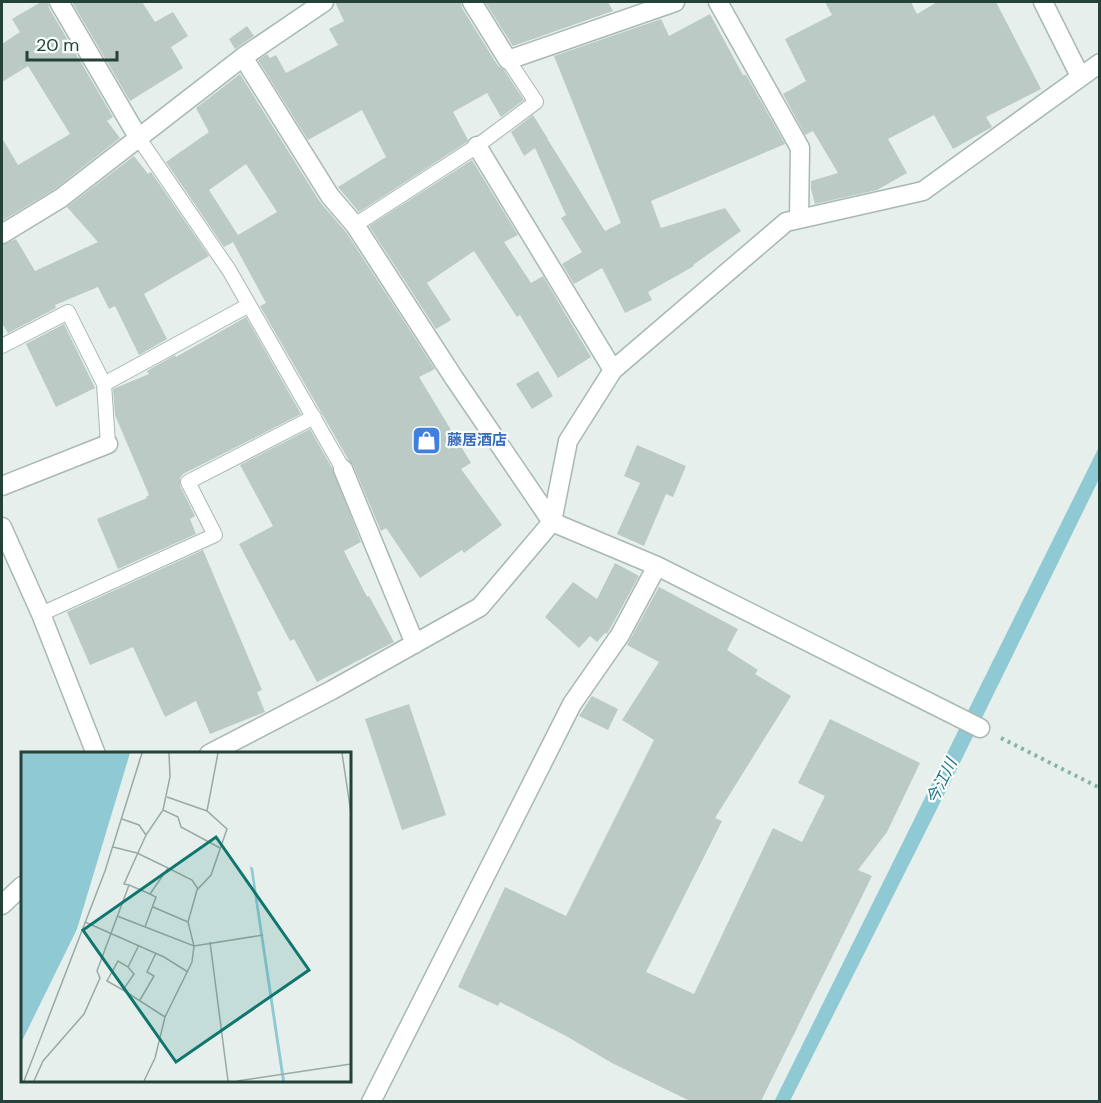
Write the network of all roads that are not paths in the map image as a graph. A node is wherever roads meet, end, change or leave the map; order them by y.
1 (59, 2) edge
2 (324, 2) edge
3 (472, 2) edge
4 (675, 2) edge
5 (718, 2) edge
6 (1043, 2) edge
7 (243, 57) junction
8 (508, 60) junction
9 (1100, 63) edge
10 (1080, 76) junction
11 (138, 137) junction
12 (477, 146) junction
13 (799, 219) junction
14 (355, 225) junction
15 (2, 234) edge
16 (249, 305) junction
17 (2, 346) edge
18 (613, 370) junction
19 (104, 384) junction
20 (314, 417) junction
21 (108, 444) joint
22 (343, 469) joint
23 (2, 486) edge
24 (552, 522) junction
25 (2, 527) edge
26 (657, 566) junction
27 (41, 614) junction
28 (415, 644) junction
29 (980, 728) road end
30 (96, 752) edge
31 (210, 752) edge
32 (21, 887) edge
33 (2, 905) edge
34 (371, 1101) edge

1 - 11 street
2 - 7 street
3 - 8 street
4 - 8 street
5 - 13 street
6 - 10 street
7 - 11 street
7 - 14 street
8 - 12 lane
9 - 10 street
10 - 13 street
11 - 15 street
11 - 16 lane
12 - 14 lane
12 - 18 street
13 - 18 street
14 - 24 street
16 - 19 lane
16 - 20 lane
17 - 19 lane
18 - 24 street
19 - 21 lane
20 - 22 lane
20 - 27 lane
21 - 23 street
22 - 28 street
24 - 26 street
24 - 28 street
25 - 27 street
26 - 29 street
26 - 34 street
27 - 30 street
28 - 31 street
32 - 33 street

